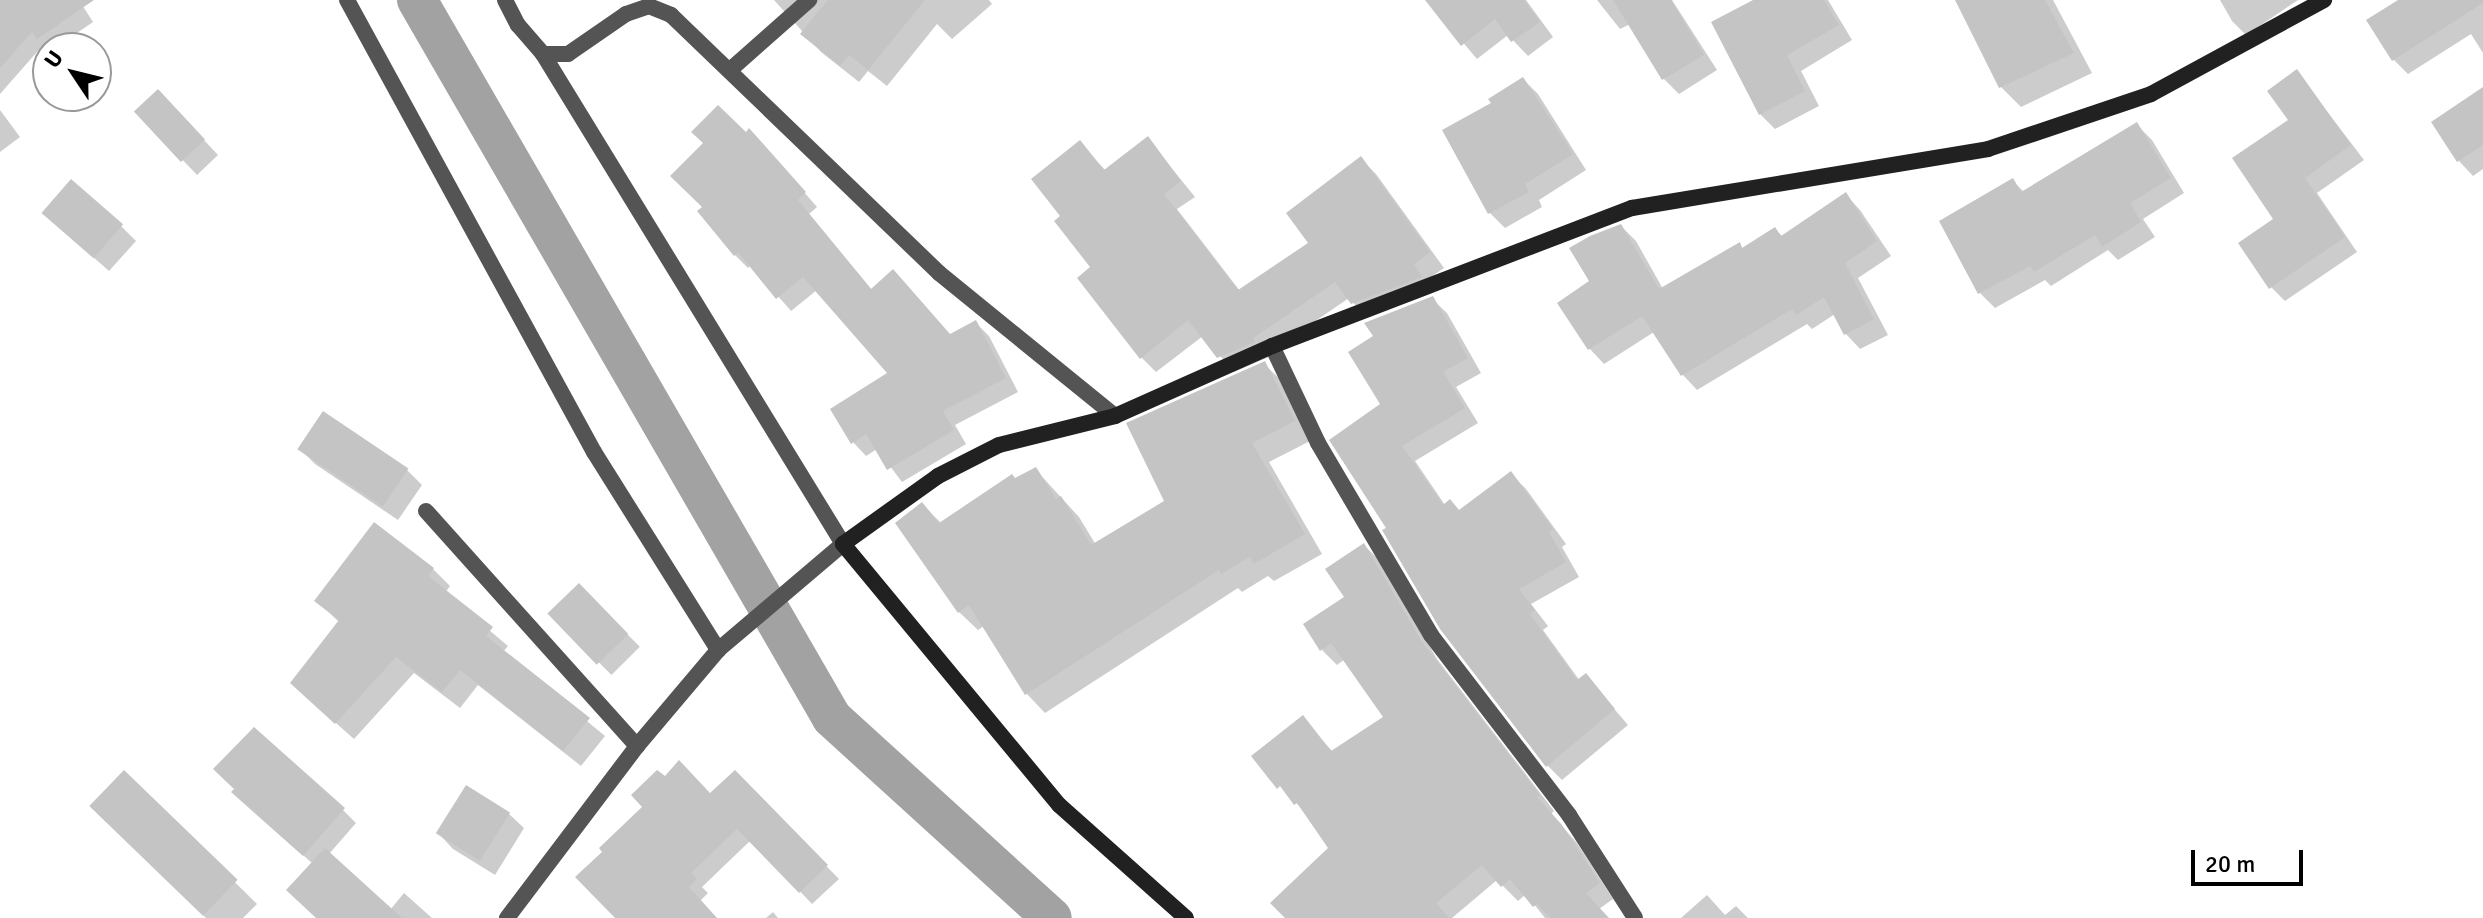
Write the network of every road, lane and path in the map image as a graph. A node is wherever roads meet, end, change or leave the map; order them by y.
1 (347, 0) edge
2 (505, 0) edge
3 (809, 0) edge
4 (2324, 0) edge
5 (543, 54) junction
6 (730, 70) junction
7 (1272, 346) junction
8 (1115, 416) junction
9 (426, 511) dead end
10 (843, 544) junction
11 (718, 650) junction
12 (637, 746) junction
13 (507, 918) edge
14 (1186, 918) edge
15 (1635, 918) edge

1 - 11 street
2 - 5 street
3 - 6 street
4 - 7 street
5 - 6 street
5 - 10 street
6 - 8 street
7 - 8 street
7 - 15 street
8 - 10 street
9 - 12 street
10 - 11 street
10 - 14 street
11 - 12 street
12 - 13 street

